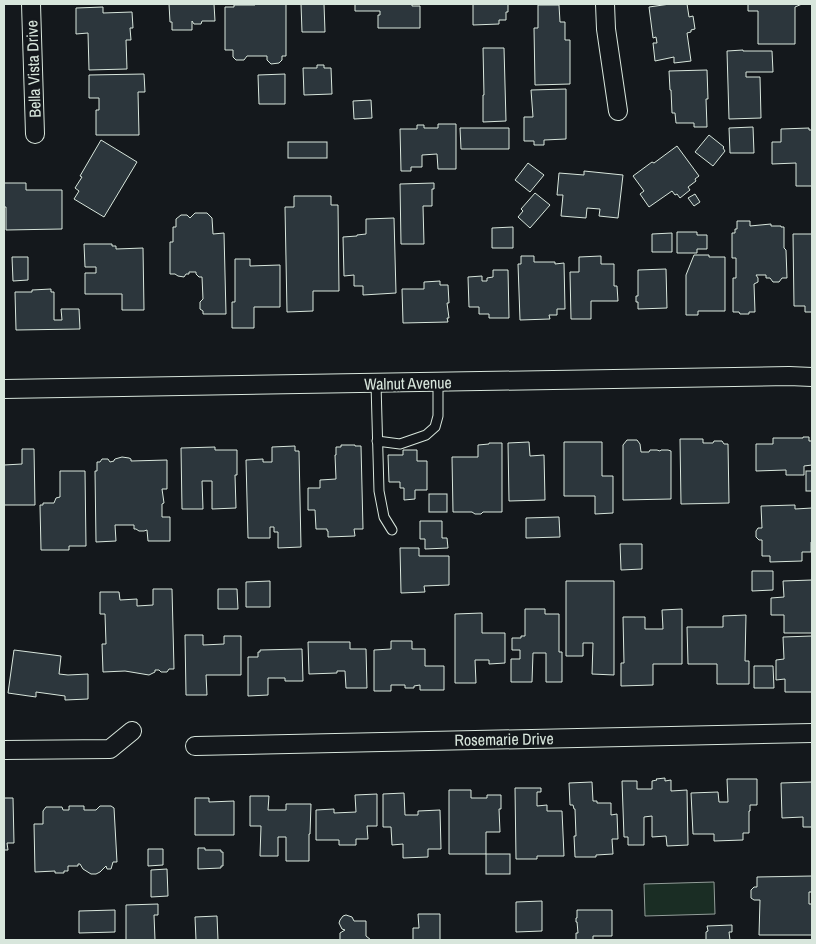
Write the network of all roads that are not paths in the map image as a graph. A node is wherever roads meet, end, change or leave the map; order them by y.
1 (31, 4) edge
2 (605, 4) edge
3 (618, 111) dead end
4 (35, 134) dead end
5 (812, 377) edge
6 (438, 383) junction
7 (376, 384) junction
8 (4, 389) edge
9 (377, 441) junction
10 (392, 530) dead end
11 (132, 730) dead end
12 (812, 733) edge
13 (195, 746) dead end
14 (4, 750) edge

1 - 4 street, Bella Vista Drive
2 - 3 street
5 - 6 street, Walnut Avenue
6 - 7 street, Walnut Avenue
6 - 9 lane
7 - 8 street, Walnut Avenue
7 - 9 lane
9 - 10 lane
11 - 14 street
12 - 13 street, Rosemarie Drive

